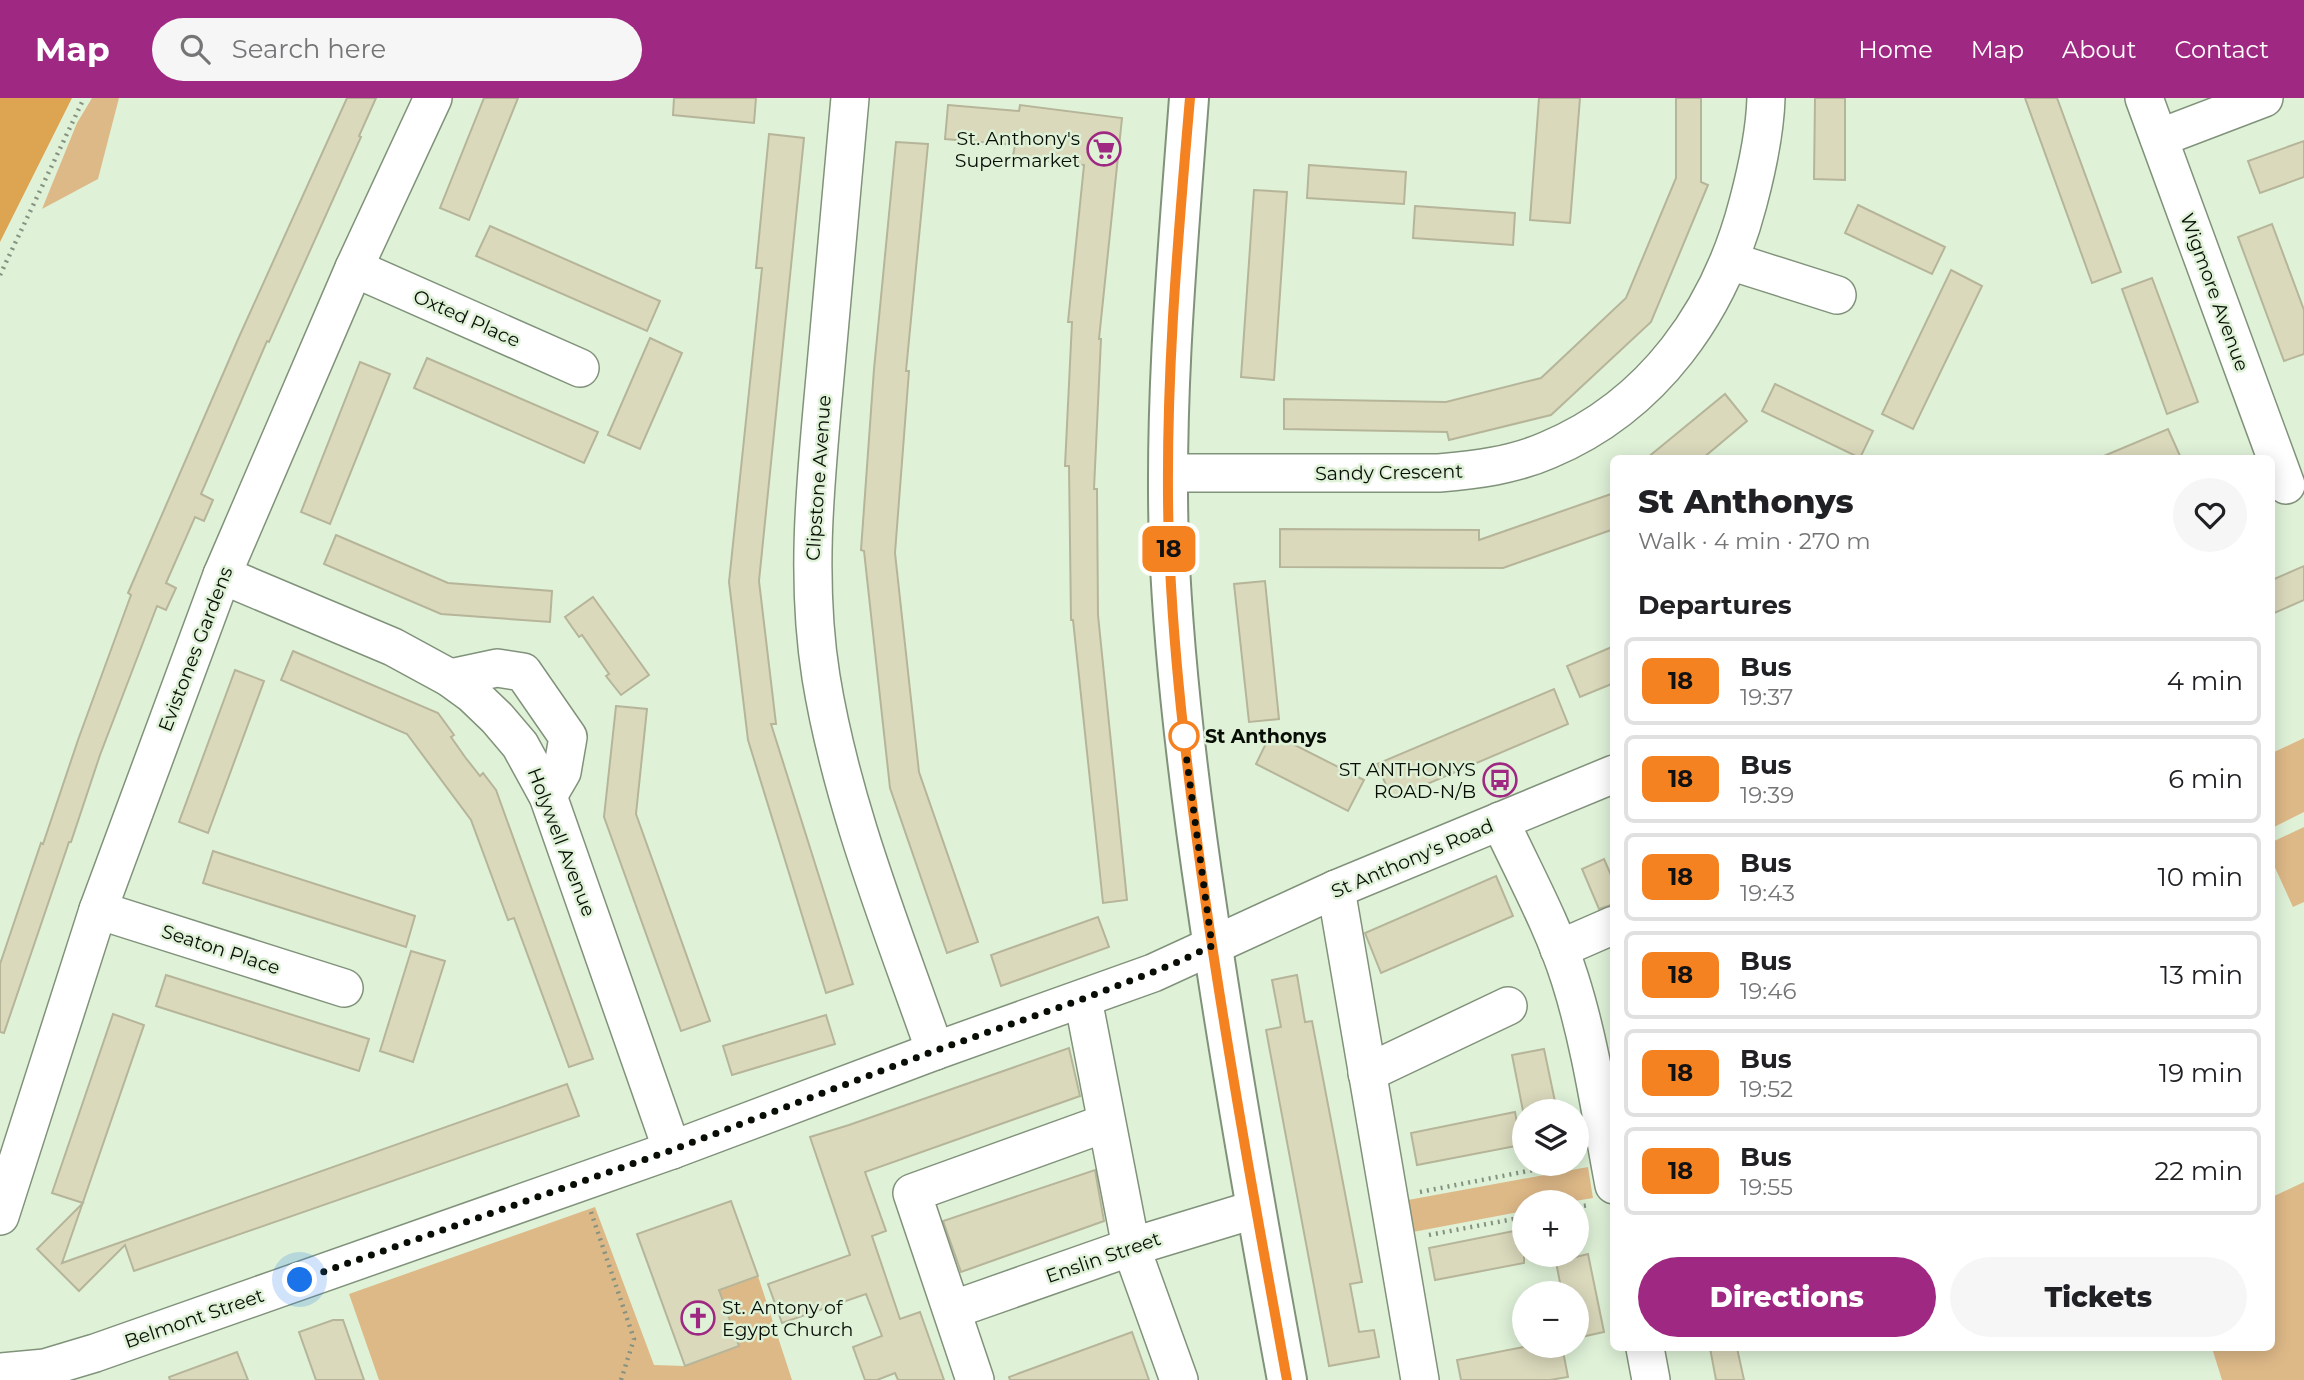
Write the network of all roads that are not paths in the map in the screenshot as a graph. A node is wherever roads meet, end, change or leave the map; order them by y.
1 (433, 98) edge
2 (850, 98) edge
3 (1189, 98) edge
4 (1766, 98) edge
5 (2144, 98) edge
6 (2264, 98) edge
7 (2159, 138) junction
8 (1730, 261) junction
9 (354, 268) junction
10 (1837, 295) dead end
11 (580, 368) dead end
12 (1168, 473) junction
13 (2287, 485) edge
14 (222, 575) junction
15 (450, 678) junction
16 (1610, 776) edge
17 (548, 796) junction
18 (1500, 821) junction
19 (1336, 889) junction
20 (98, 910) junction
21 (1610, 927) edge
22 (1212, 946) junction
23 (1559, 950) junction
24 (344, 988) dead end
25 (1083, 999) junction
26 (1508, 1006) dead end
27 (934, 1051) junction
28 (1367, 1073) junction
29 (1107, 1123) junction
30 (672, 1150) junction
31 (1610, 1166) edge
32 (1256, 1209) junction
33 (0, 1216) edge
34 (1131, 1247) junction
35 (952, 1310) junction
36 (1646, 1351) edge
37 (99, 1366) edge
38 (0, 1372) edge
39 (975, 1380) edge
40 (1179, 1380) edge
41 (1287, 1380) edge
42 (1420, 1380) edge
43 (1651, 1380) edge

1 - 9 street, Evistones Gardens
2 - 27 street, Clipstone Avenue
3 - 12 main road
4 - 8 street, Sandy Crescent
5 - 7 street, Wigmore Avenue
6 - 7 street
7 - 13 street, Wigmore Avenue
8 - 10 street
8 - 12 street, Sandy Crescent
9 - 11 street, Oxted Place
9 - 14 street, Evistones Gardens
12 - 22 main road
14 - 15 street, Holywell Avenue
14 - 20 street, Evistones Gardens
15 - 17 street, Holywell Avenue
15 - 17 street
16 - 18 street, St Anthony's Road
17 - 30 street, Holywell Avenue
18 - 19 street, St Anthony's Road
18 - 23 street
19 - 22 street, St Anthony's Road
19 - 28 street
20 - 24 street, Seaton Place
20 - 33 street, Evistones Gardens
21 - 23 street
22 - 25 street, Belmont Street
22 - 32 main road
23 - 31 street
25 - 27 street, Belmont Street
25 - 29 street
26 - 28 street
27 - 30 street, Belmont Street
28 - 42 street
29 - 34 street
29 - 35 street
30 - 37 street, Belmont Street
32 - 34 street, Enslin Street
32 - 41 main road
34 - 35 street, Enslin Street
34 - 40 street
35 - 39 street
36 - 43 street
37 - 38 street, Belmont Street

